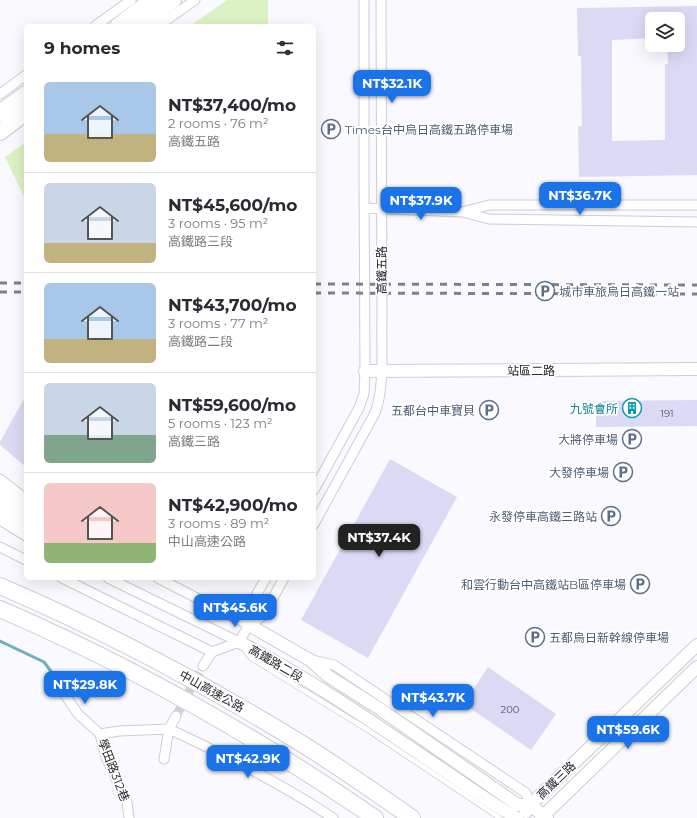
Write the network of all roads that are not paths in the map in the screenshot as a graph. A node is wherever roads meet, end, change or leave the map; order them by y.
1 (131, 0) edge
2 (152, 0) edge
3 (173, 0) edge
4 (195, 0) edge
5 (364, 0) edge
6 (381, 0) edge
7 (98, 24) edge
8 (121, 24) edge
9 (142, 24) edge
10 (161, 24) edge
11 (24, 76) edge
12 (0, 94) edge
13 (24, 95) edge
14 (0, 113) edge
15 (24, 114) edge
16 (24, 122) edge
17 (0, 132) edge
18 (0, 139) edge
19 (697, 205) edge
20 (364, 208) junction
21 (382, 208) junction
22 (462, 212) junction
23 (697, 222) edge
24 (697, 369) edge
25 (365, 371) junction
26 (381, 371) junction
27 (0, 479) edge
28 (316, 486) edge
29 (0, 492) edge
30 (24, 497) edge
31 (0, 506) edge
32 (24, 510) edge
33 (0, 520) edge
34 (316, 520) edge
35 (24, 524) edge
36 (24, 535) edge
37 (0, 547) edge
38 (24, 559) edge
39 (66, 580) edge
40 (112, 580) edge
41 (162, 580) edge
42 (265, 580) edge
43 (283, 580) edge
44 (0, 586) edge
45 (0, 609) edge
46 (249, 625) junction
47 (238, 642) junction
48 (697, 645) edge
49 (212, 652) junction
50 (203, 666) tunnel mouth
51 (697, 667) edge
52 (59, 686) dead end
53 (176, 716) tunnel mouth
54 (169, 729) junction
55 (100, 734) junction
56 (164, 759) dead end
57 (530, 806) junction
58 (544, 817) edge
59 (129, 818) edge
60 (332, 818) edge
61 (375, 818) edge
62 (412, 818) edge
63 (500, 818) edge
64 (517, 818) edge
65 (521, 818) edge

1 - 7 street
2 - 8 highway
3 - 9 highway
4 - 10 street
5 - 20 street, 高鐵五路
6 - 21 street, 高鐵五路
11 - 12 street
13 - 14 highway
15 - 17 highway
16 - 18 street
19 - 22 street
20 - 21 street
20 - 25 street, 高鐵五路
21 - 22 street
21 - 26 street, 高鐵五路
22 - 23 street
24 - 26 street, 站區二路
25 - 26 street, 站區二路
25 - 28 street, 高鐵五路
26 - 34 street, 高鐵五路
27 - 30 street
29 - 32 highway
31 - 35 highway
33 - 36 street
37 - 38 street
39 - 49 street
40 - 47 street
41 - 46 street
42 - 46 street
43 - 46 street
44 - 62 highway, 中山高速公路
45 - 61 highway, 中山高速公路
46 - 47 street
46 - 57 street, 高鐵路二段
47 - 49 street
47 - 63 lane, 高鐵路二段
47 - 64 street, 高鐵路二段
48 - 57 street, 高鐵三路
49 - 50 street
51 - 58 street, 高鐵三路
52 - 55 street
53 - 54 street
54 - 55 street, 學田路312巷
54 - 56 street
54 - 60 street
55 - 59 street, 學田路312巷
57 - 58 street, 高鐵路二段
57 - 65 street, 高鐵三路

